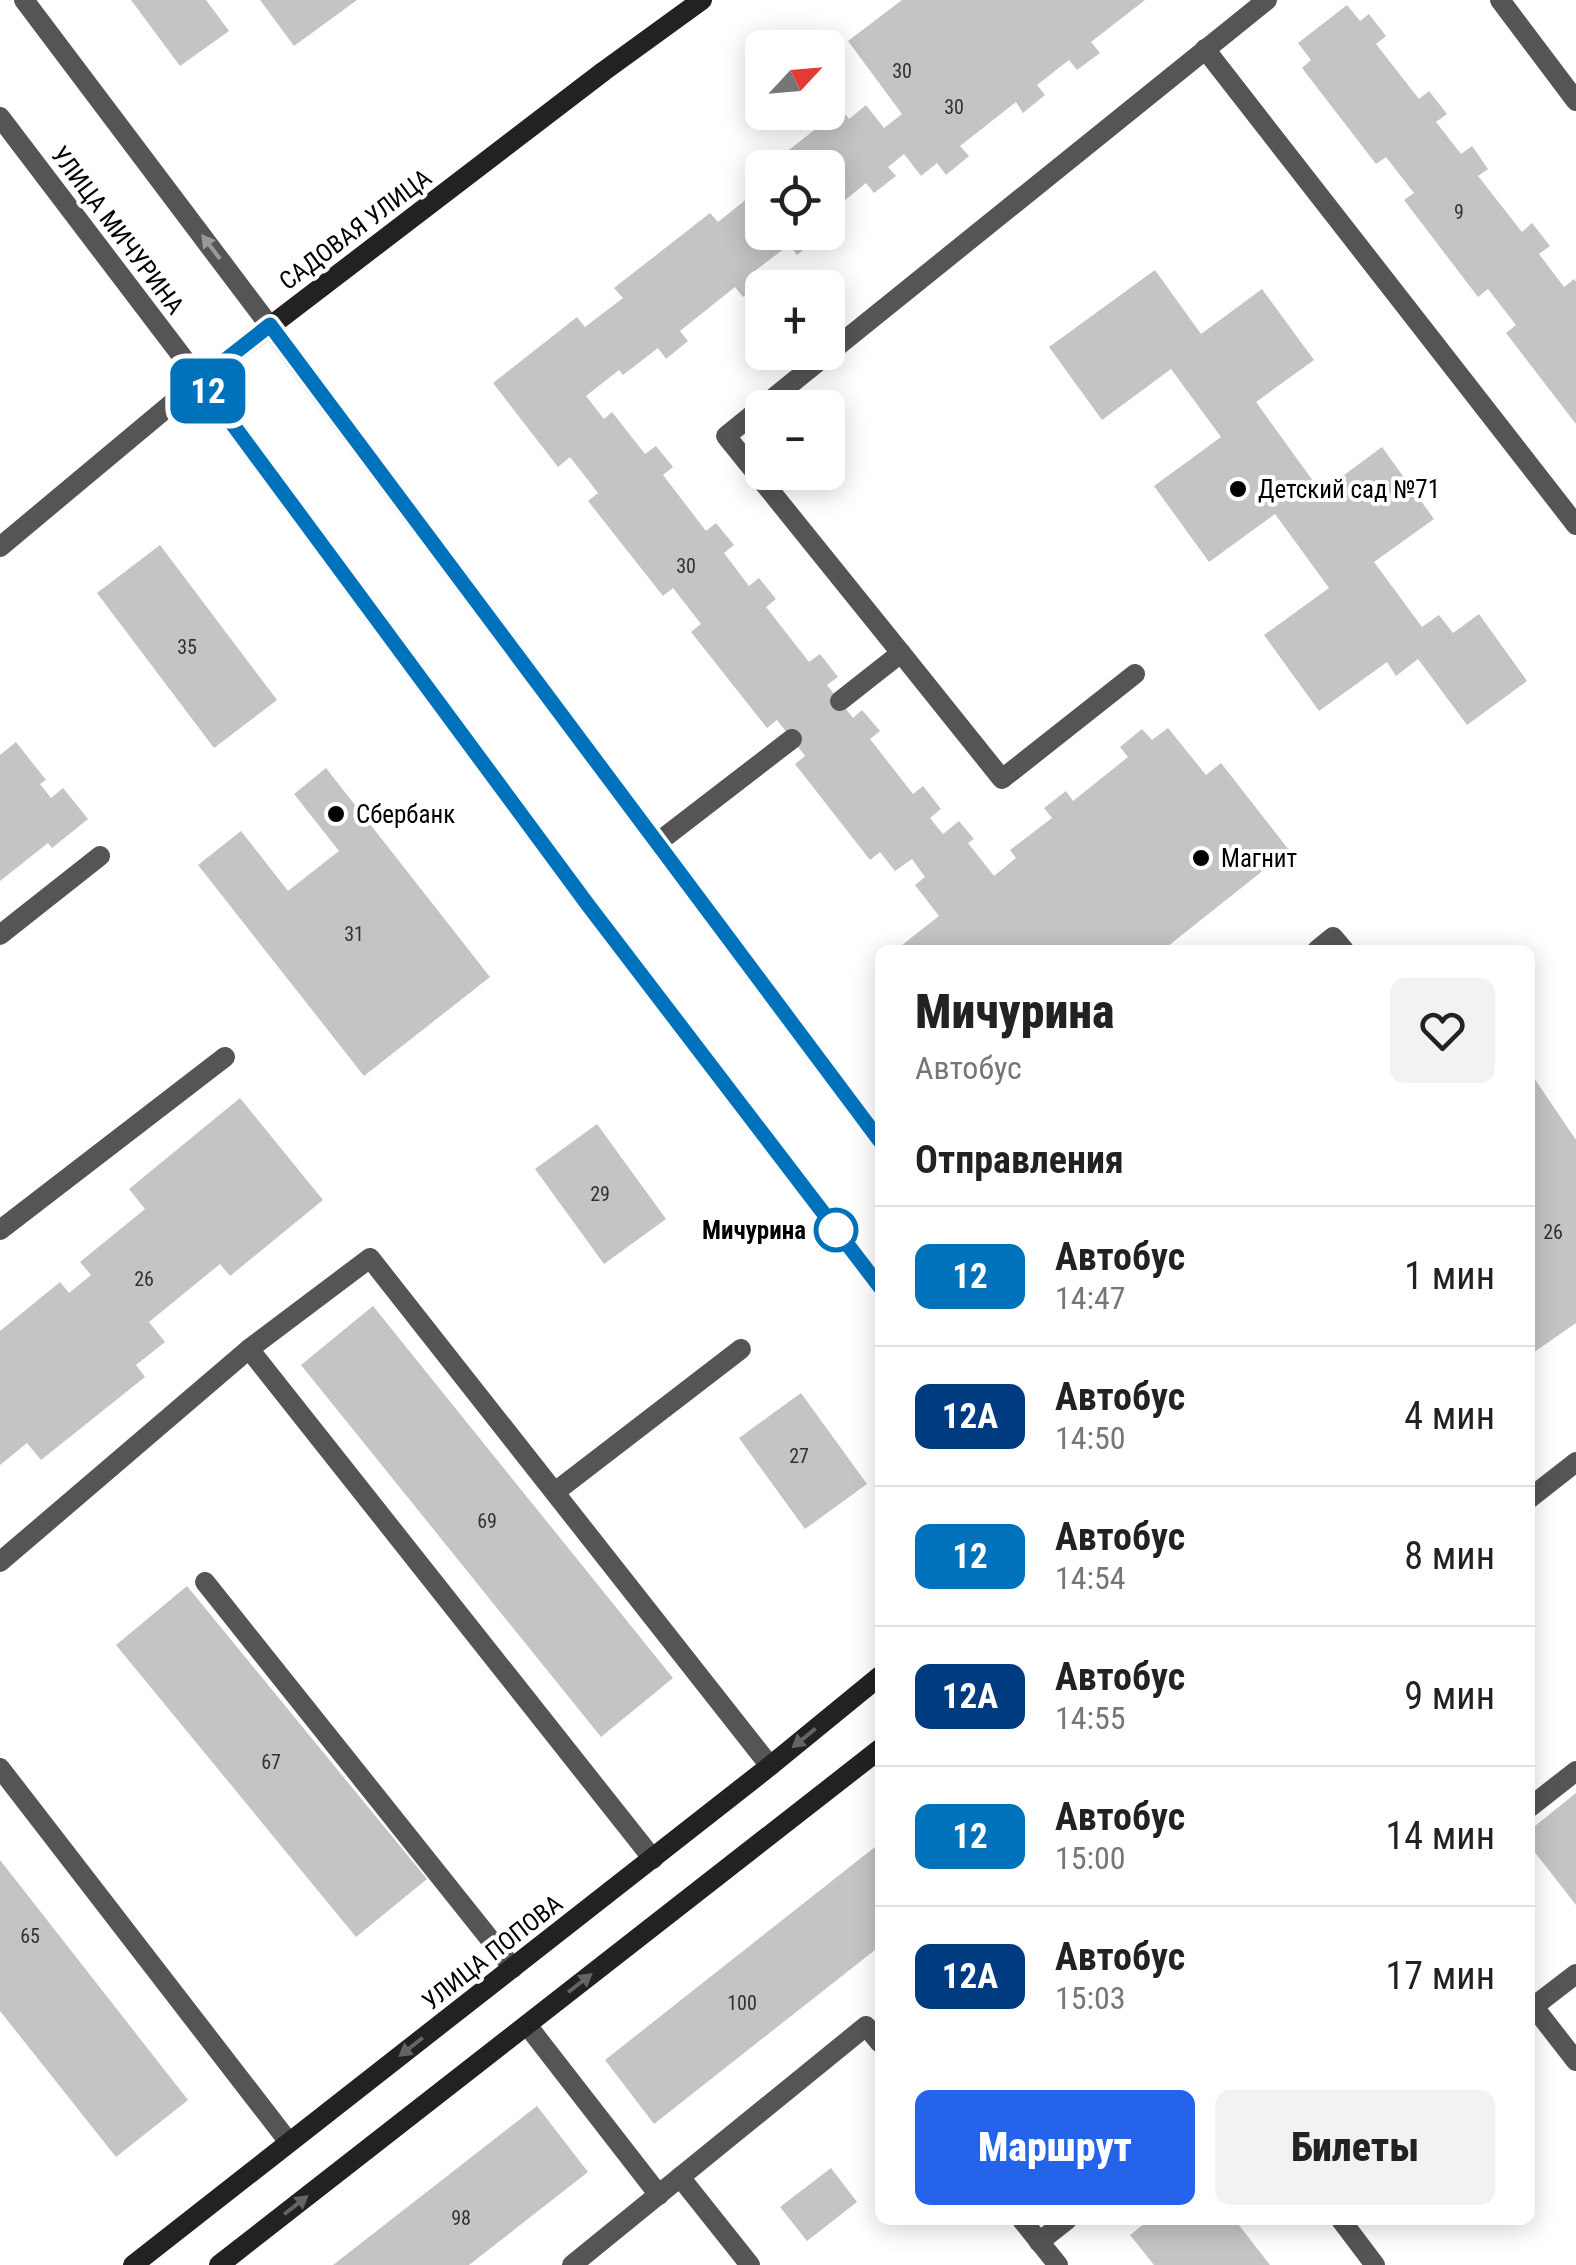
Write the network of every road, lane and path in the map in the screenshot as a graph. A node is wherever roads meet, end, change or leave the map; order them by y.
1 (24, 0) edge
2 (702, 0) edge
3 (1267, 0) edge
4 (1500, 0) edge
5 (1205, 50) junction
6 (1576, 102) edge
7 (0, 116) edge
8 (270, 325) junction
9 (200, 380) junction
10 (1576, 524) edge
11 (0, 547) edge
12 (901, 654) junction
13 (1135, 674) dead end
14 (840, 701) dead end
15 (792, 740) dead end
16 (657, 843) junction
17 (100, 856) dead end
18 (0, 934) edge
19 (225, 1057) dead end
20 (875, 1134) edge
21 (0, 1230) edge
22 (875, 1280) edge
23 (248, 1349) junction
24 (740, 1349) dead end
25 (1576, 1462) edge
26 (555, 1492) junction
27 (1535, 1494) edge
28 (0, 1562) edge
29 (205, 1582) dead end
30 (875, 1680) edge
31 (875, 1753) edge
32 (770, 1766) junction
33 (0, 1768) edge
34 (1576, 1771) edge
35 (1535, 1804) edge
36 (653, 1859) junction
37 (512, 1968) junction
38 (1576, 1974) edge
39 (1535, 2002) edge
40 (1535, 2008) edge
41 (527, 2025) junction
42 (875, 2037) edge
43 (1576, 2061) edge
44 (288, 2141) junction
45 (680, 2177) junction
46 (659, 2194) junction
47 (1026, 2225) edge
48 (1061, 2225) edge
49 (1345, 2225) edge
50 (1039, 2242) junction
51 (133, 2265) edge
52 (219, 2265) edge
53 (572, 2265) edge
54 (750, 2265) edge
55 (1058, 2265) edge
56 (1376, 2265) edge

8 -> 1 street
2 - 8 main road, САДОВАЯ УЛИЦА
3 - 5 street
4 - 6 street
5 - 10 street
5 - 12 street
7 - 9 street, УЛИЦА МИЧУРИНА
8 - 9 main road, САДОВАЯ УЛИЦА
8 - 16 main road
9 - 11 street, САДОВАЯ УЛИЦА
9 - 22 main road, УЛИЦА МИЧУРИНА
12 - 13 street
12 - 14 street
15 - 16 street
16 - 20 main road
17 - 18 street
19 - 21 street
23 - 26 street
23 - 28 street
23 - 36 street
24 - 26 street
25 - 27 street
26 - 32 street
29 - 37 street
30 -> 32 main road, УЛИЦА ПОПОВА
41 -> 31 main road
32 - 36 main road, УЛИЦА ПОПОВА
33 - 44 street
34 - 35 street
36 - 37 main road, УЛИЦА ПОПОВА
37 -> 44 main road, УЛИЦА ПОПОВА
38 - 39 street
40 - 43 street
41 - 46 street
52 -> 41 main road
42 - 45 street
44 - 51 main road, УЛИЦА ПОПОВА
45 - 46 street
45 - 54 street
46 - 53 street
47 - 50 street
48 - 50 street
49 - 56 street
50 - 55 street

